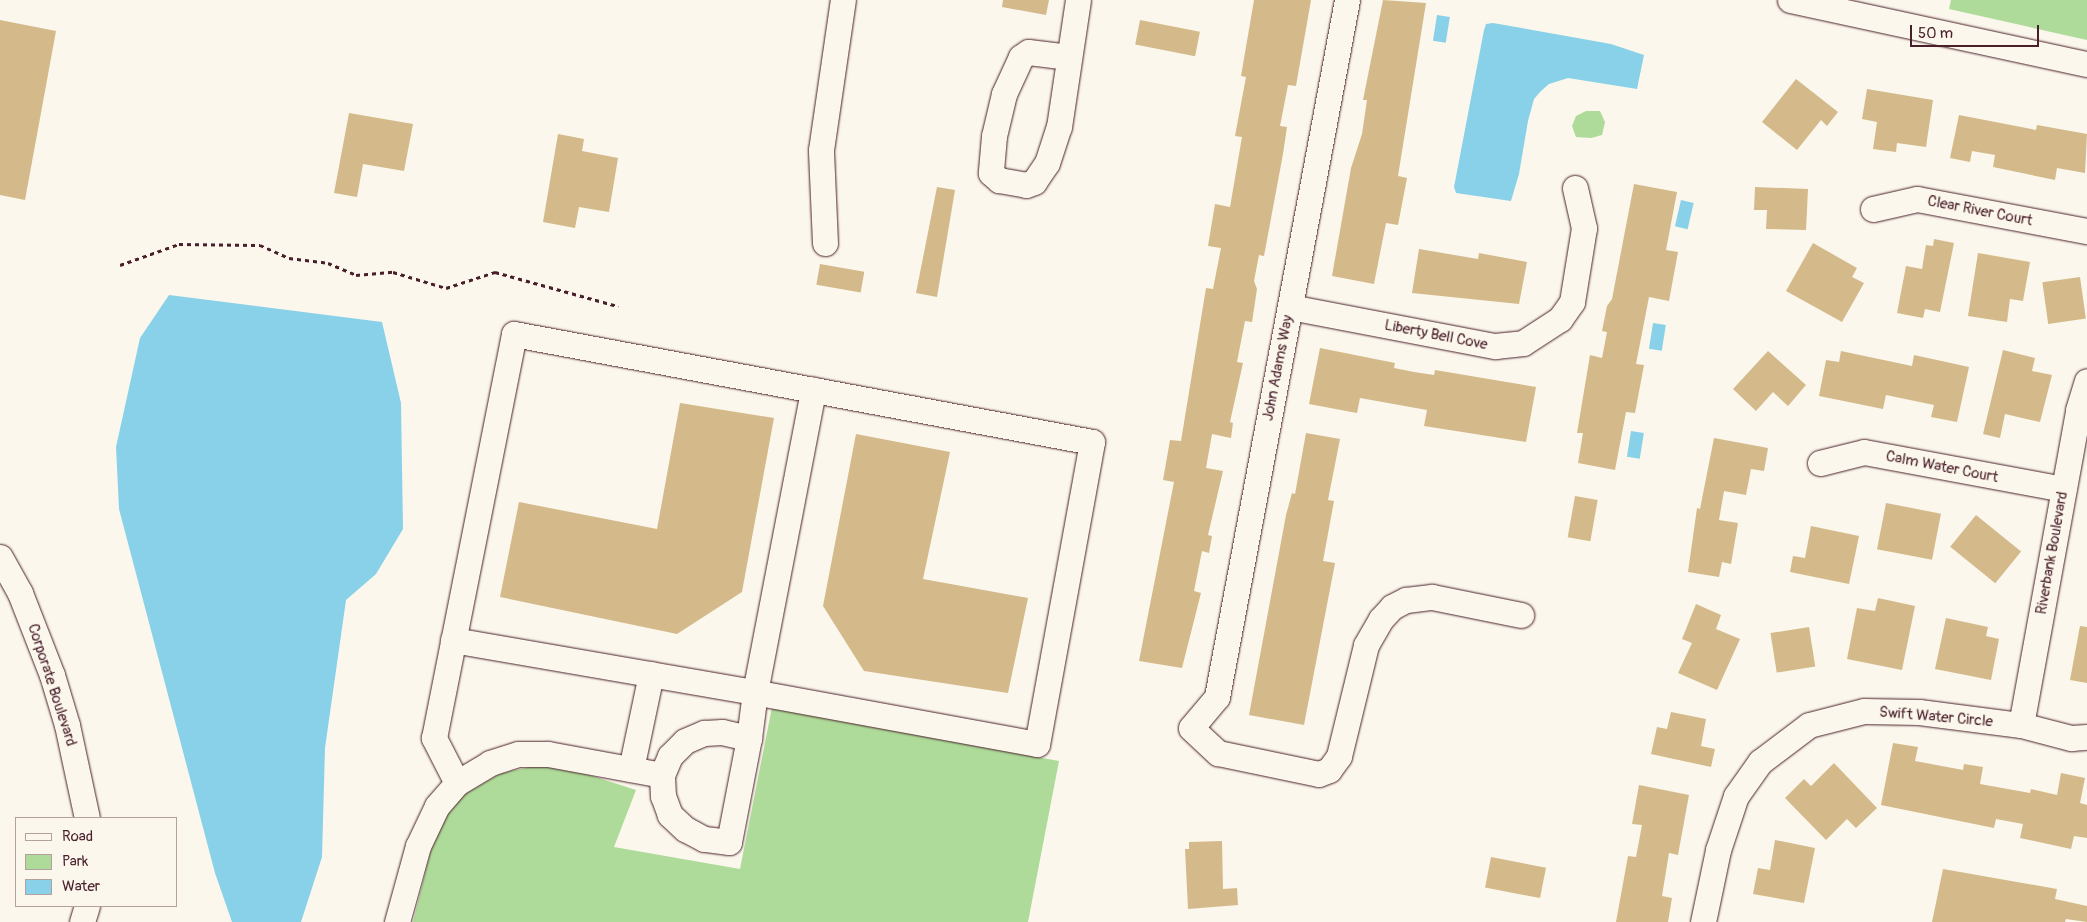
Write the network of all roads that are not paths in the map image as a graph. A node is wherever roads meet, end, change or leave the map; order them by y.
1 (843, 0) edge
2 (1078, 0) edge
3 (1347, 0) edge
4 (1790, 0) edge
5 (1070, 57) junction
6 (2087, 64) edge
7 (1575, 188) dead end
8 (1873, 209) dead end
9 (2087, 231) edge
10 (824, 242) dead end
11 (1290, 307) junction
12 (2087, 381) edge
13 (813, 390) junction
14 (1820, 463) dead end
15 (2064, 489) junction
16 (0, 557) edge
17 (1521, 615) dead end
18 (453, 640) junction
19 (651, 674) junction
20 (755, 692) junction
21 (2021, 725) junction
22 (2087, 737) edge
23 (749, 738) junction
24 (631, 769) junction
25 (662, 775) junction
26 (457, 783) junction
27 (87, 817) edge
28 (87, 907) edge
29 (93, 907) edge
30 (82, 922) edge
31 (96, 922) edge
32 (397, 922) edge
33 (1703, 922) edge

1 - 10 street
2 - 5 street
3 - 11 street, John Adams Way
4 - 6 street
5 - 5 street
7 - 11 street, Liberty Bell Cove
8 - 9 street, Clear River Court
11 - 17 street, John Adams Way
12 - 15 street, Riverbank Boulevard
13 - 18 street
13 - 20 street
13 - 20 street
14 - 15 street, Calm Water Court
15 - 21 street, Riverbank Boulevard
16 - 27 street, Corporate Boulevard
18 - 19 street
18 - 26 street
19 - 20 street
19 - 24 street
20 - 23 street
21 - 22 street, Swift Water Circle
21 - 33 street, Swift Water Circle
23 - 25 street
23 - 25 street
24 - 25 street
24 - 26 street
26 - 32 street
28 - 30 street
29 - 31 street

